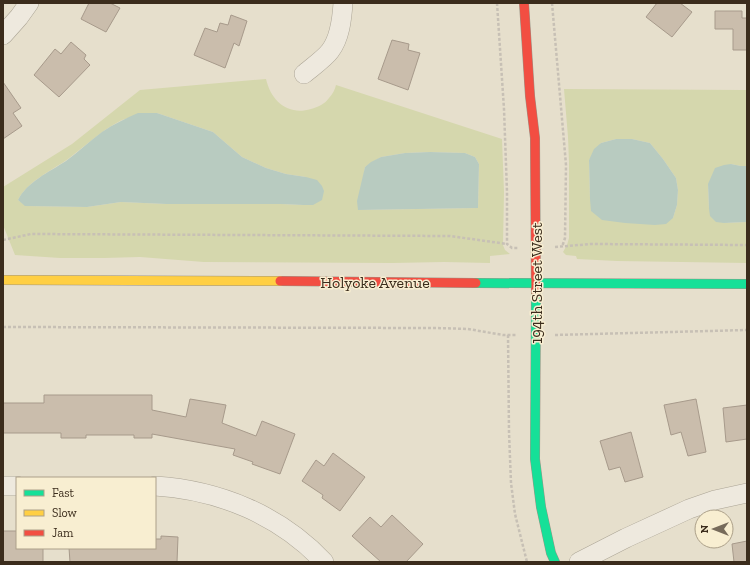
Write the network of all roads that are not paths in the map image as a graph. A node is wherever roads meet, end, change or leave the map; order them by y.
1 (29, 3) edge
2 (343, 3) edge
3 (524, 3) edge
4 (3, 36) edge
5 (304, 74) dead end
6 (3, 280) edge
7 (536, 283) junction
8 (747, 284) edge
9 (3, 486) edge
10 (16, 486) edge
11 (156, 486) edge
12 (747, 493) edge
13 (324, 562) edge
14 (555, 562) edge
15 (578, 562) edge

1 - 4 street
2 - 5 street
3 - 7 street, 194th Street West
6 - 7 street, Holyoke Avenue
7 - 8 street, Holyoke Avenue
7 - 14 street, 194th Street West
9 - 10 street
11 - 13 street
12 - 15 street

